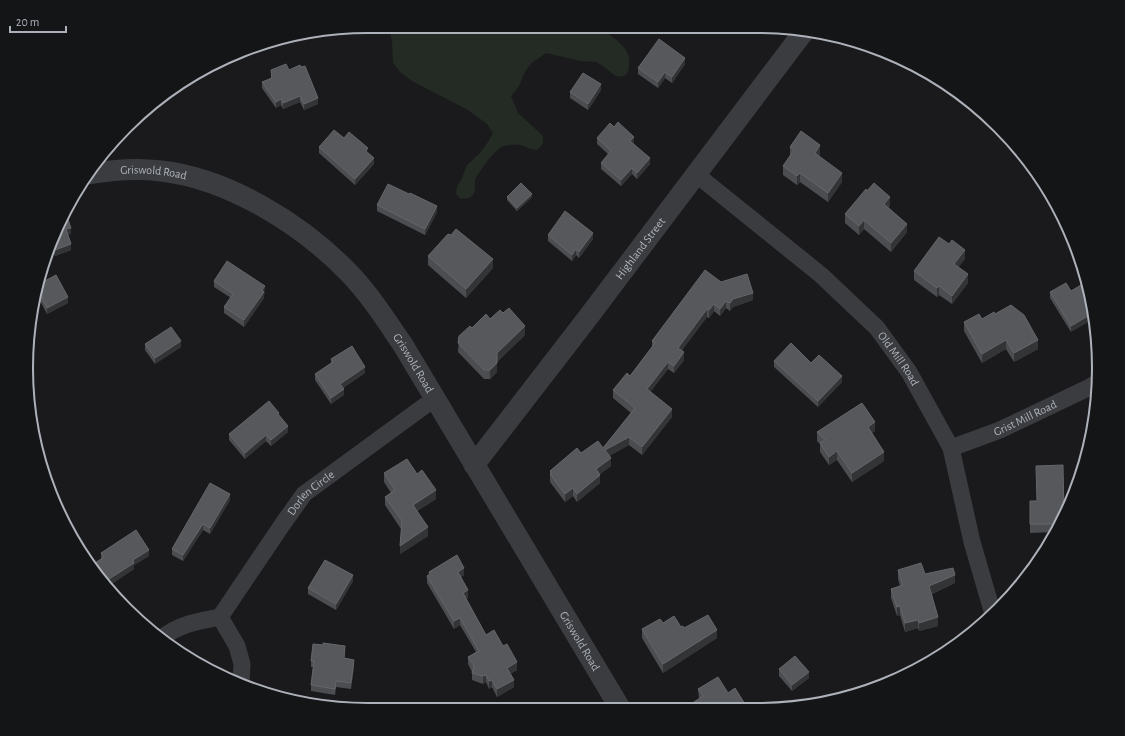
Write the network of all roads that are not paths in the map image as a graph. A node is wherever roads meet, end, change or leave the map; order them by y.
1 (801, 36) edge
2 (96, 173) edge
3 (697, 175) junction
4 (1091, 386) edge
5 (434, 399) junction
6 (951, 448) junction
7 (474, 465) junction
8 (991, 608) edge
9 (220, 618) junction
10 (166, 635) edge
11 (241, 678) edge
12 (617, 703) edge

1 - 3 street, Highland Street
2 - 5 street, Griswold Road
3 - 6 street, Old Mill Road
3 - 7 street, Highland Street
4 - 6 street, Grist Mill Road
5 - 7 street, Griswold Road
5 - 9 street, Dorlen Circle
6 - 8 street, Old Mill Road
7 - 12 street, Griswold Road
9 - 10 street
9 - 11 street

